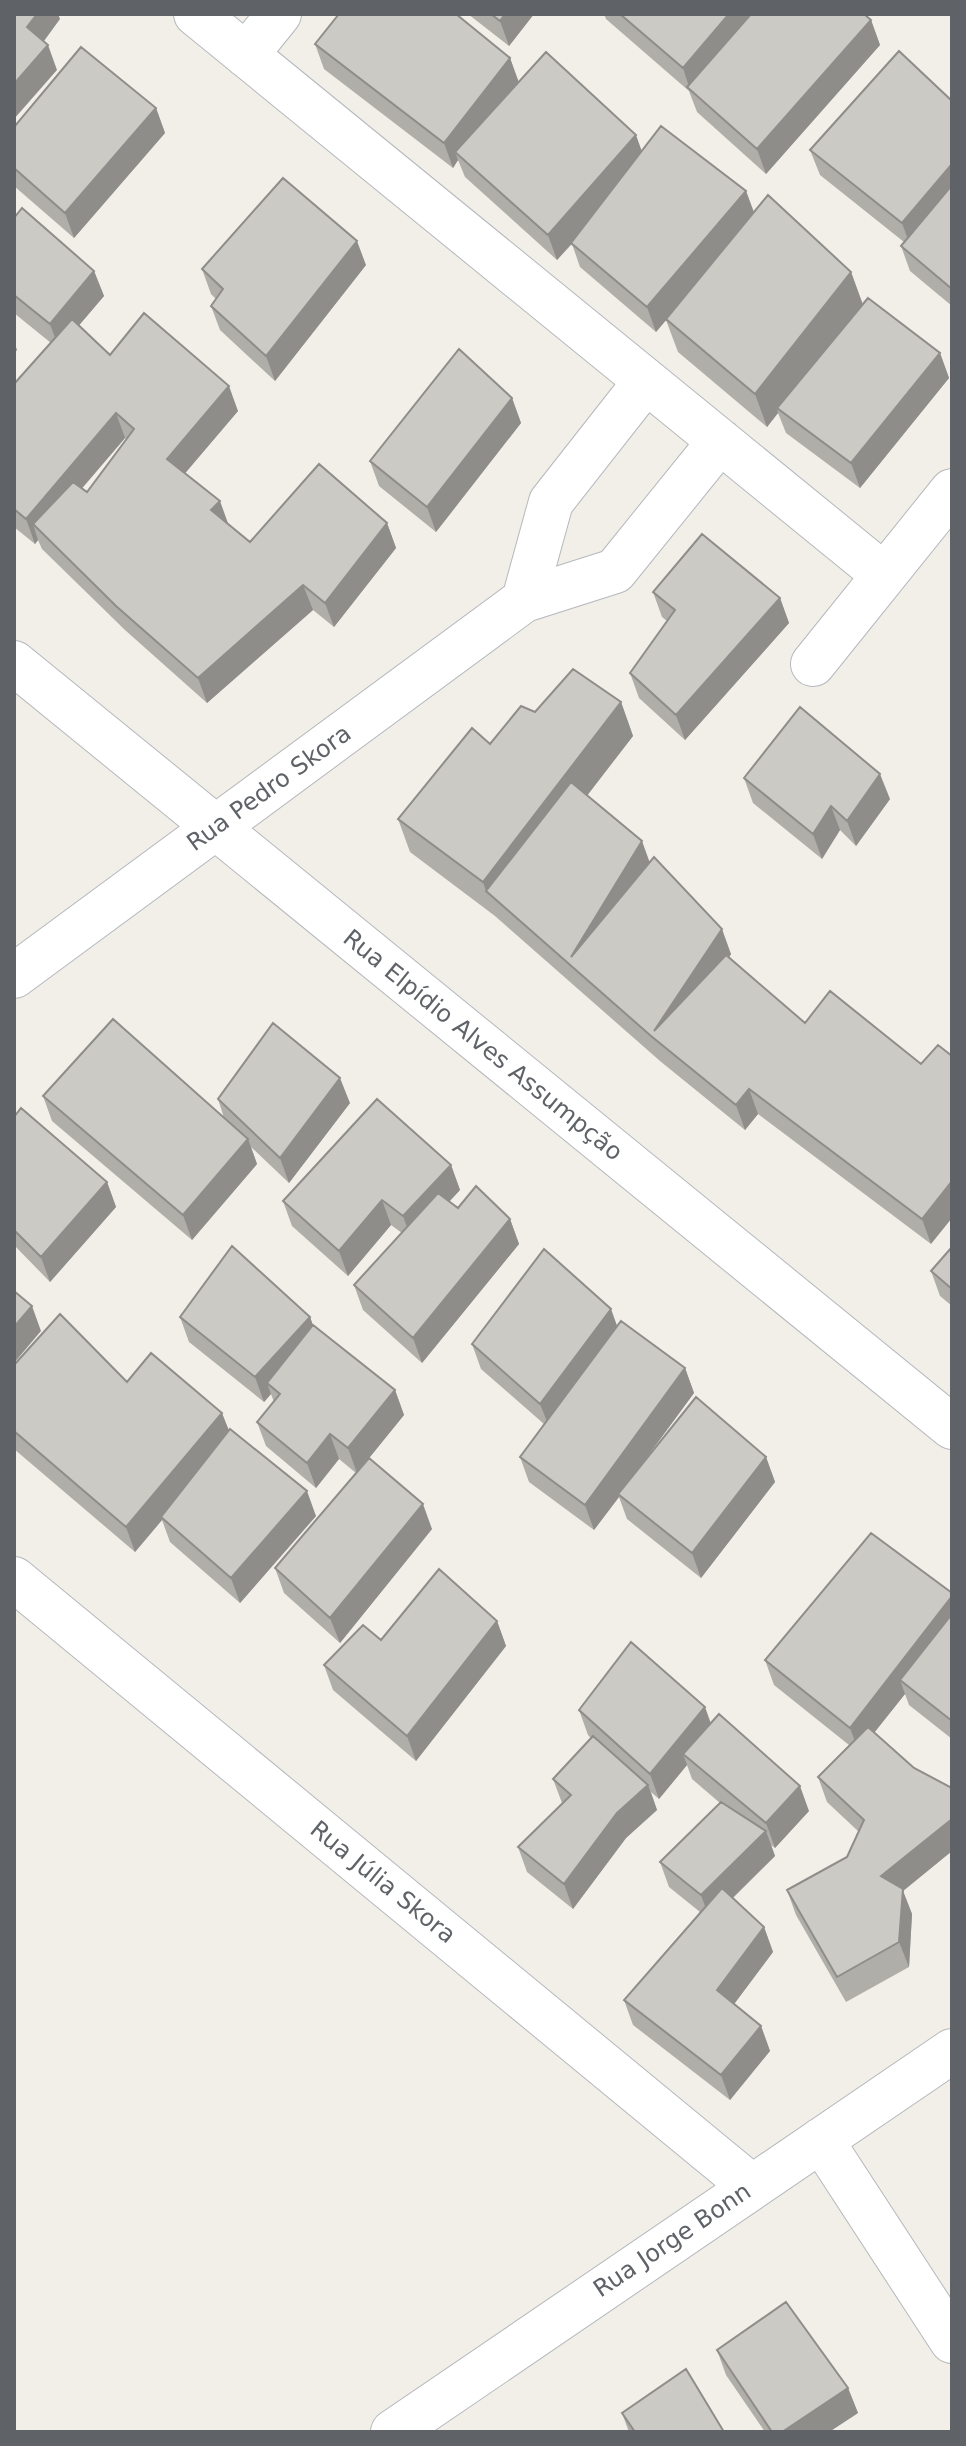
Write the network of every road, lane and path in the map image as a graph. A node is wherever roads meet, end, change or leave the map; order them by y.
1 (196, 14) edge
2 (279, 14) edge
3 (246, 55) junction
4 (646, 381) junction
5 (720, 441) junction
6 (952, 491) edge
7 (884, 575) junction
8 (524, 600) junction
9 (14, 663) edge
10 (813, 664) dead end
11 (216, 827) junction
12 (14, 976) edge
13 (952, 1427) edge
14 (14, 1579) edge
15 (952, 2051) edge
16 (821, 2140) junction
17 (751, 2186) junction
18 (952, 2341) edge
19 (393, 2432) edge

1 - 3 street
2 - 3 street
3 - 4 street
4 - 5 street
4 - 8 street
5 - 7 street
5 - 8 street, Rua Pedro Skora
6 - 7 street
7 - 10 street
8 - 11 street, Rua Pedro Skora
9 - 11 street, Rua Elpídio Alves Assumpção
11 - 12 street, Rua Pedro Skora
11 - 13 street, Rua Elpídio Alves Assumpção
14 - 17 street, Rua Júlia Skora
15 - 16 street, Rua Jorge Bonn
16 - 17 street, Rua Jorge Bonn
16 - 18 street
17 - 19 street, Rua Jorge Bonn

